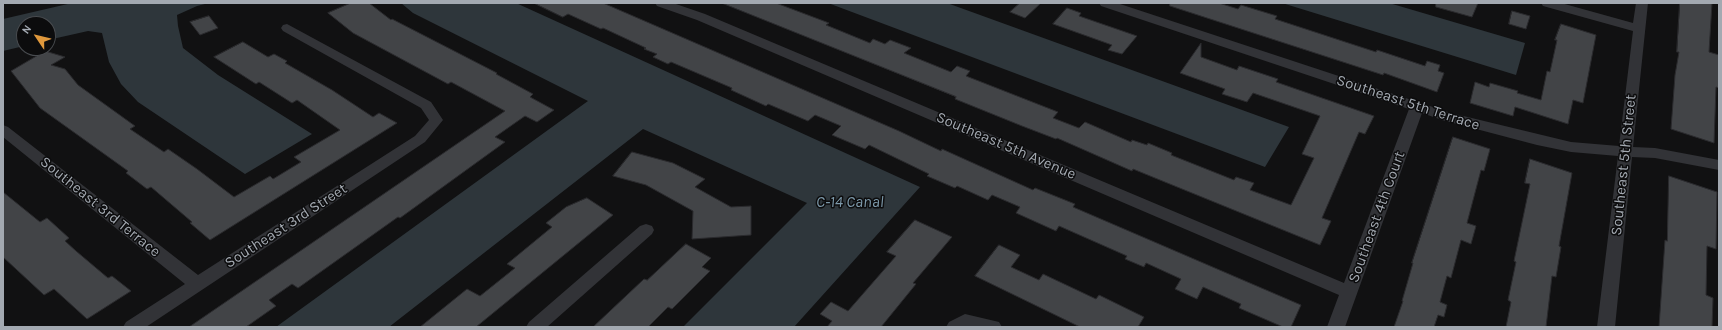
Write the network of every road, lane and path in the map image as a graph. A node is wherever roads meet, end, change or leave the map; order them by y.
1 (661, 3) edge
2 (1105, 3) edge
3 (1547, 3) edge
4 (1642, 3) edge
5 (287, 28) dead end
6 (1639, 29) junction
7 (1417, 107) junction
8 (3, 130) edge
9 (1625, 152) junction
10 (1719, 166) edge
11 (646, 230) dead end
12 (197, 284) junction
13 (1349, 292) junction
14 (960, 324) edge
15 (132, 327) edge
16 (535, 327) edge
17 (993, 327) edge
18 (1336, 327) edge
19 (1606, 327) edge

1 - 13 street, Southeast 5th Avenue
2 - 7 street, Southeast 5th Terrace
3 - 6 street
4 - 6 street, Southeast 5th Street
5 - 12 street, Southeast 3rd Street
6 - 9 street, Southeast 5th Street
7 - 9 street, Southeast 5th Terrace
7 - 13 street, Southeast 4th Court
8 - 12 street, Southeast 3rd Terrace
9 - 10 street, Southeast 5th Terrace
9 - 19 street, Southeast 5th Street
11 - 16 street
12 - 15 street, Southeast 3rd Street
13 - 18 street, Southeast 4th Court
14 - 17 street

